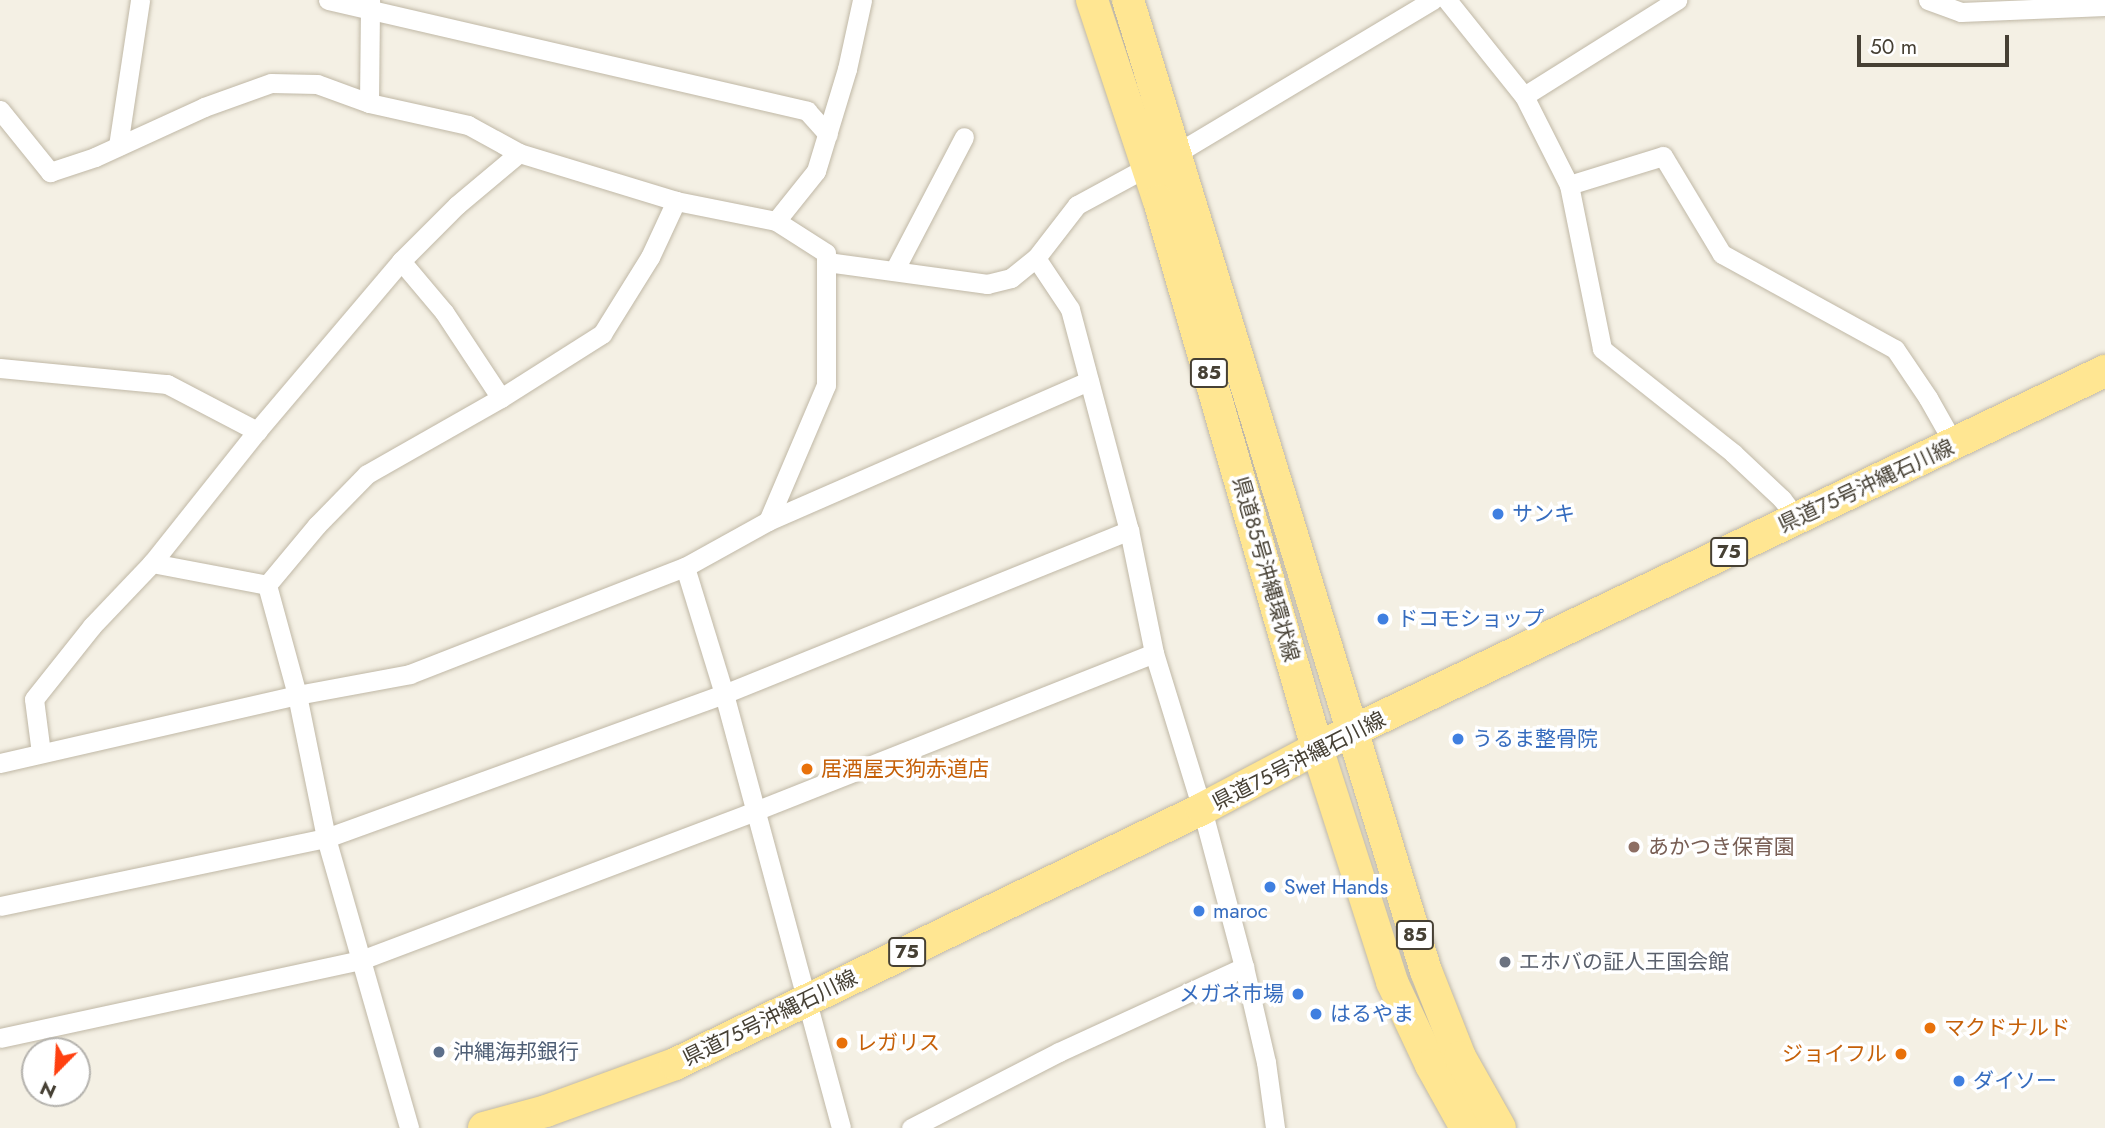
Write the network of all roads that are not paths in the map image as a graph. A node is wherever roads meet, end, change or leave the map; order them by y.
1 (140, 0) edge
2 (328, 0) edge
3 (862, 0) edge
4 (1092, 0) edge
5 (1128, 0) edge
6 (1433, 0) edge
7 (1447, 0) edge
8 (1677, 0) edge
9 (1938, 2) edge
10 (369, 5) edge
11 (2105, 6) edge
12 (1524, 96) junction
13 (369, 103) junction
14 (0, 110) edge
15 (828, 134) junction
16 (964, 137) dead end
17 (118, 146) junction
18 (519, 153) junction
19 (1177, 153) junction
20 (1147, 167) junction
21 (1569, 185) junction
22 (676, 201) junction
23 (776, 221) junction
24 (1036, 258) junction
25 (401, 261) junction
26 (827, 262) junction
27 (894, 271) junction
28 (0, 368) edge
29 (2105, 371) edge
30 (1089, 381) junction
31 (501, 398) junction
32 (257, 431) junction
33 (1954, 444) junction
34 (1797, 519) junction
35 (768, 521) junction
36 (1129, 530) junction
37 (152, 563) junction
38 (685, 567) junction
39 (267, 585) junction
40 (1154, 653) junction
41 (724, 694) junction
42 (296, 695) junction
43 (1353, 732) junction
44 (1318, 748) junction
45 (41, 753) junction
46 (0, 763) edge
47 (1202, 809) junction
48 (755, 811) junction
49 (326, 838) junction
50 (0, 906) edge
51 (361, 960) junction
52 (1244, 967) junction
53 (807, 1000) junction
54 (0, 1038) edge
55 (409, 1128) edge
56 (484, 1128) edge
57 (841, 1128) edge
58 (911, 1128) edge
59 (1275, 1128) edge
60 (1466, 1128) edge
61 (1500, 1128) edge

1 - 17 street
2 - 10 street
3 - 15 street
4 - 20 main road, 県道85号沖縄環状線 / 85
5 - 19 main road, 県道85号沖縄環状線 / 85
6 - 19 street
7 - 12 street
8 - 12 street
9 - 11 street
10 - 13 street
10 - 15 street
12 - 21 street
13 - 17 street
13 - 18 street
14 - 17 street
15 - 23 street
16 - 27 street
18 - 22 street
18 - 25 street
19 - 43 main road, 県道85号沖縄環状線 / 85
20 - 24 street
20 - 44 main road, 県道85号沖縄環状線 / 85
21 - 33 street
21 - 34 street
22 - 23 street
22 - 31 street
23 - 26 street
24 - 27 street
24 - 30 street
25 - 31 street
25 - 32 street
26 - 27 street
26 - 35 street
28 - 32 street
29 - 33 main road, 県道75号沖縄石川線 / 75
30 - 35 street
30 - 36 street
31 - 39 street
32 - 37 street
33 - 34 main road, 県道75号沖縄石川線 / 75
34 - 43 main road, 県道75号沖縄石川線 / 75
35 - 38 street
36 - 40 street
36 - 41 street
37 - 39 street
37 - 45 street
38 - 41 street
38 - 42 street
39 - 42 street
40 - 47 street
40 - 48 street
41 - 48 street
41 - 49 street
42 - 45 street
42 - 49 street
43 - 44 main road, 県道75号沖縄石川線 / 75
43 - 61 main road, 県道85号沖縄環状線 / 85
44 - 47 main road, 県道75号沖縄石川線 / 75
44 - 60 main road, 県道85号沖縄環状線 / 85
45 - 46 street
47 - 52 street
47 - 53 main road, 県道75号沖縄石川線 / 75
48 - 51 street
48 - 53 street
49 - 50 street
49 - 51 street
51 - 54 street
51 - 55 street
52 - 58 street
52 - 59 street
53 - 56 main road, 県道75号沖縄石川線 / 75
53 - 57 street

